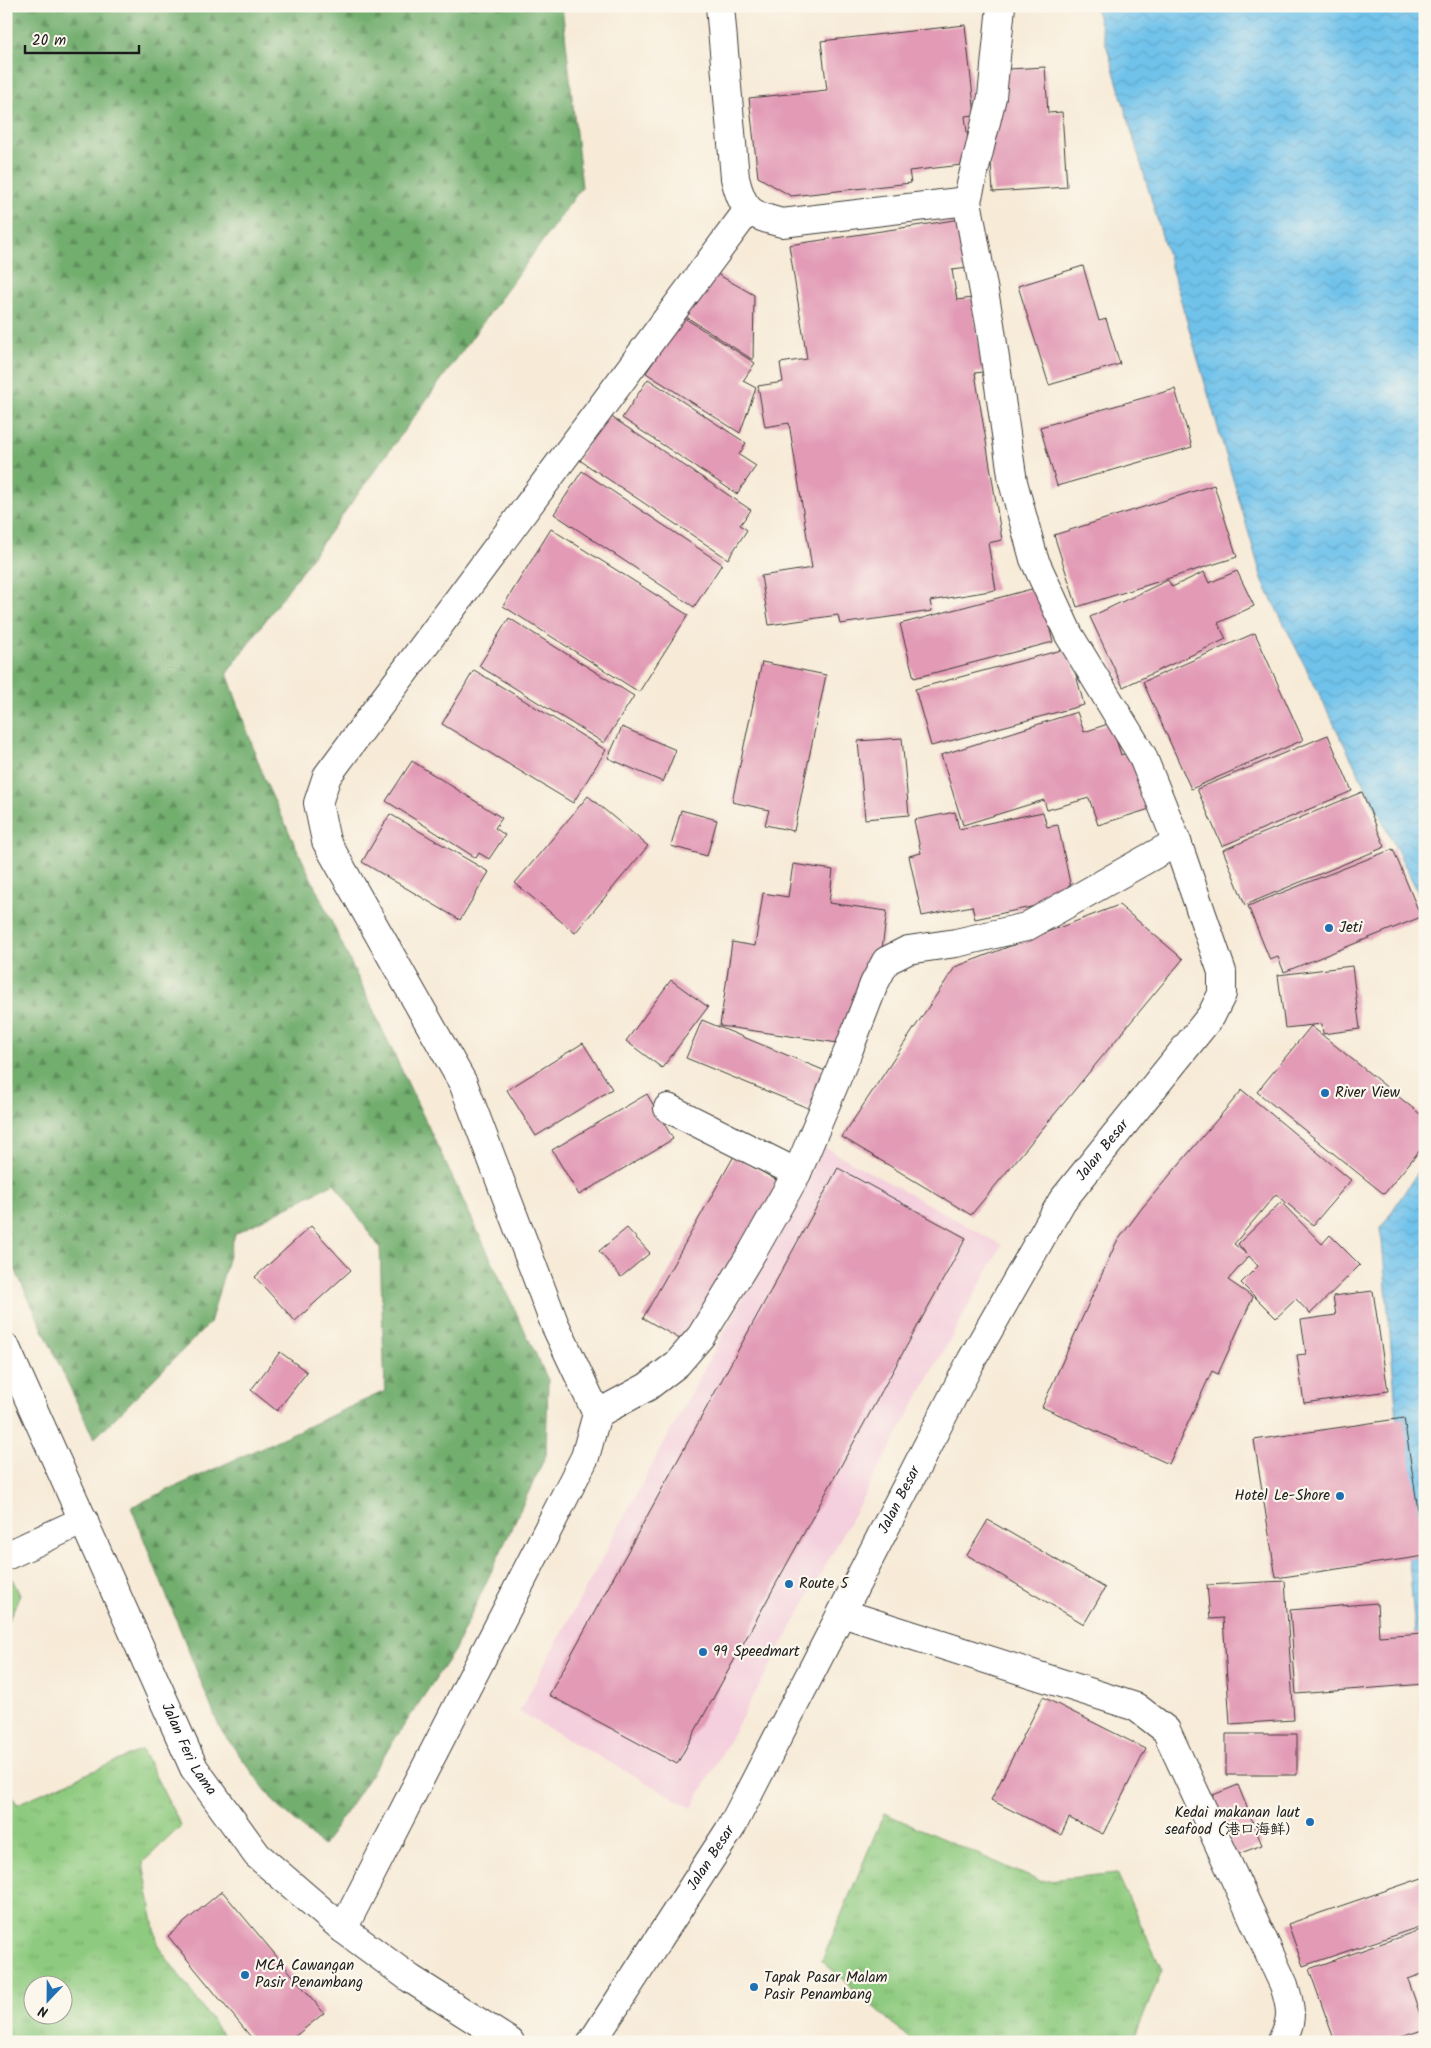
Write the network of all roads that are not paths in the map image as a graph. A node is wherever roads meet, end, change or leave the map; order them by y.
1 (720, 6) edge
2 (1001, 6) edge
3 (966, 201) junction
4 (748, 210) junction
5 (1177, 842) junction
6 (668, 1108) dead end
7 (797, 1173) junction
8 (6, 1348) edge
9 (596, 1414) junction
10 (84, 1520) junction
11 (6, 1556) edge
12 (842, 1613) junction
13 (343, 1929) junction
14 (510, 2042) edge
15 (592, 2042) edge
16 (1281, 2042) edge

1 - 4 street
2 - 3 street
3 - 4 street
3 - 5 street
4 - 9 street
5 - 7 street
5 - 12 street, Jalan Besar
6 - 7 street
7 - 9 street
8 - 10 street, Jalan Feri Lama
9 - 13 street
10 - 11 street
10 - 13 street, Jalan Feri Lama
12 - 15 street, Jalan Besar
12 - 16 street
13 - 14 street, Jalan Feri Lama

